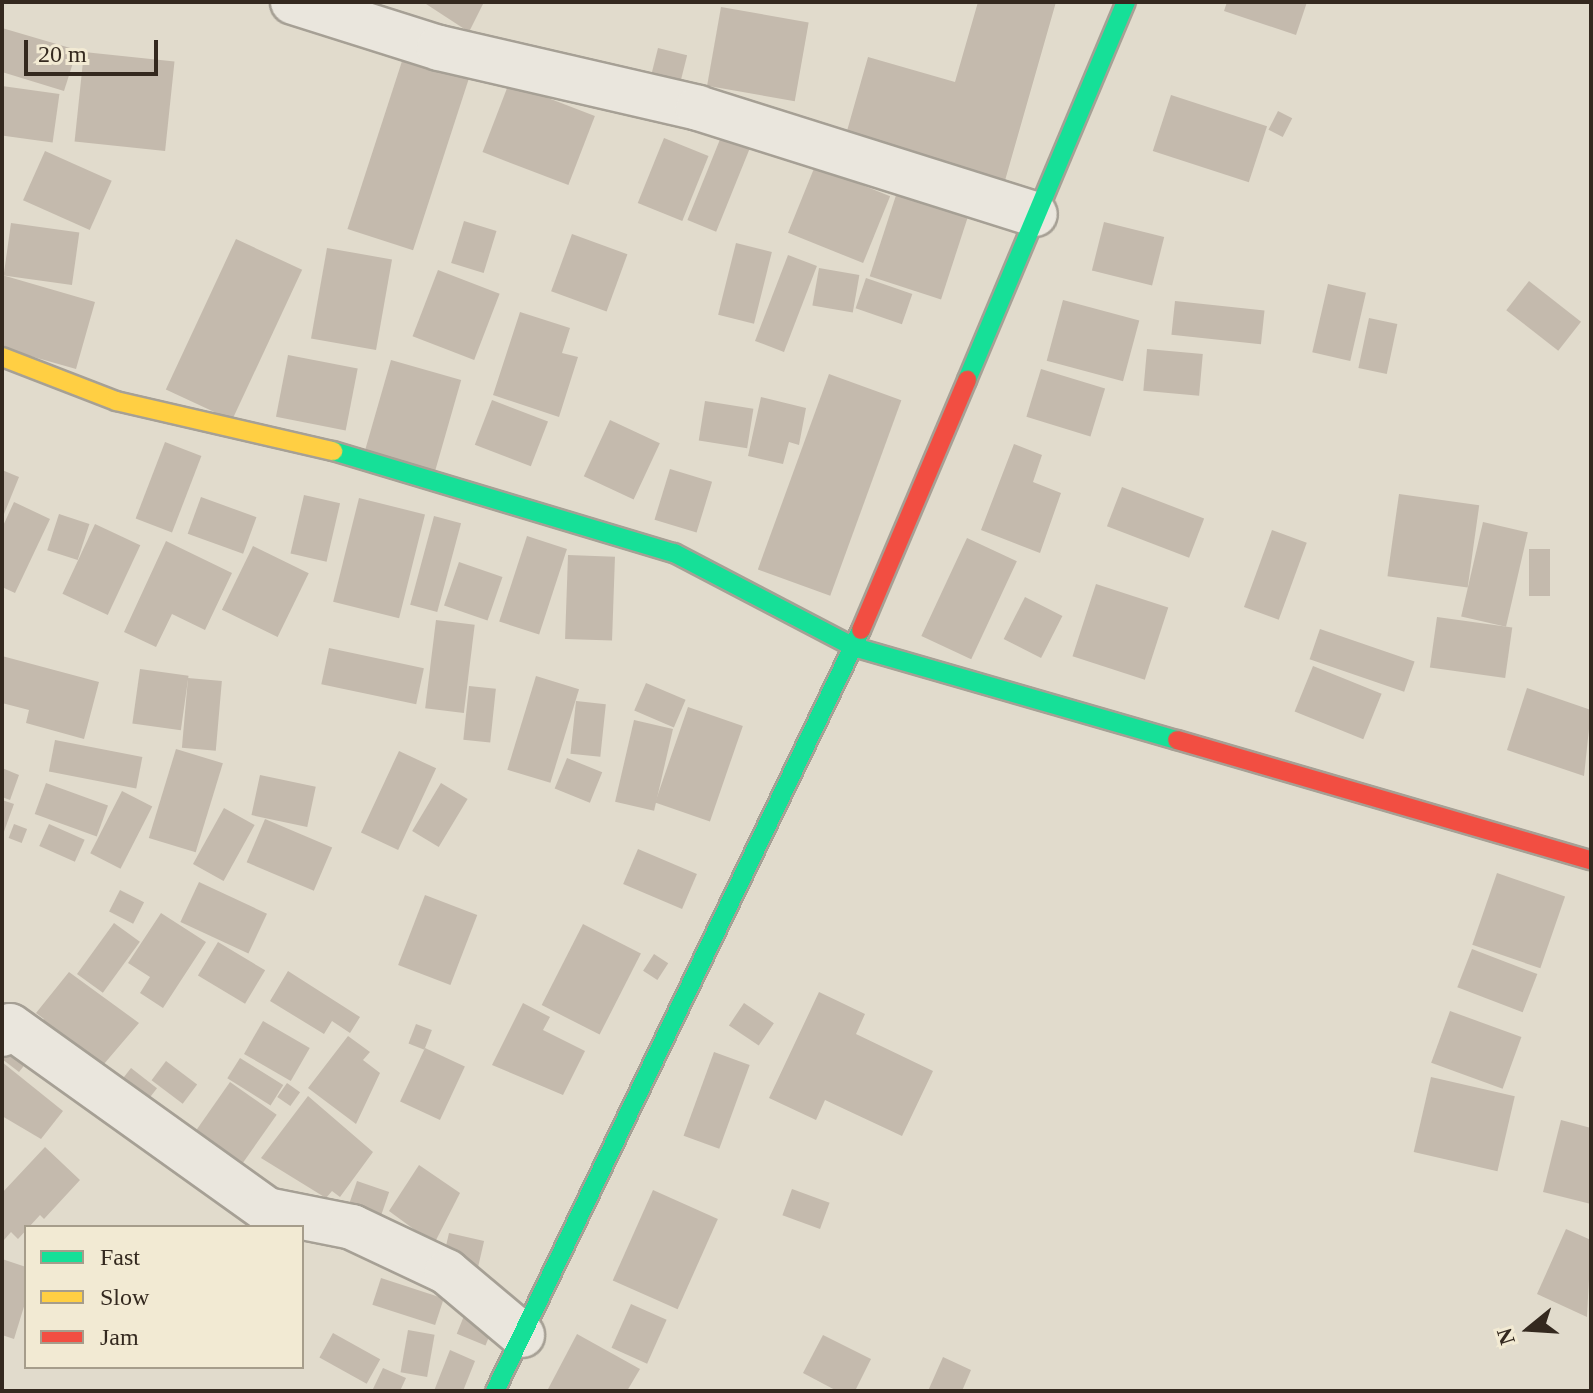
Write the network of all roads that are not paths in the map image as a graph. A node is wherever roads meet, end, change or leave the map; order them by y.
1 (293, 2) edge
2 (1126, 2) edge
3 (1035, 214) junction
4 (2, 357) edge
5 (854, 647) junction
6 (1591, 860) edge
7 (2, 1034) edge
8 (522, 1335) junction
9 (495, 1391) edge

1 - 3 street
2 - 3 street
3 - 5 street
4 - 5 street
5 - 6 street
5 - 8 street
7 - 8 street
8 - 9 street

